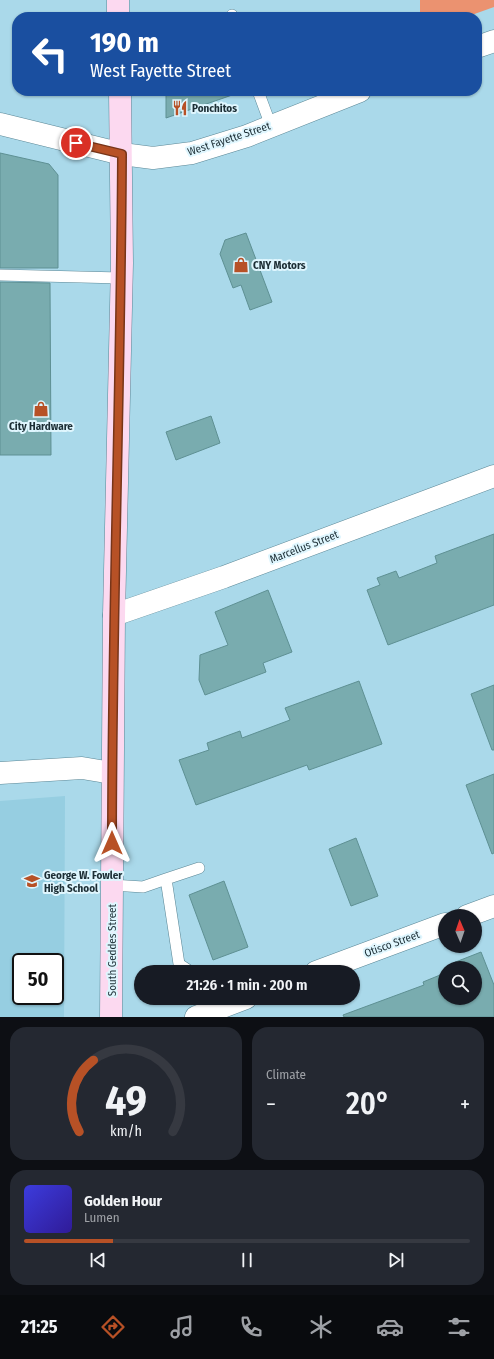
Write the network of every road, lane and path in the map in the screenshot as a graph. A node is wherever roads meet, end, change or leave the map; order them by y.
1 (118, 0) edge
2 (118, 12) edge
3 (494, 41) edge
4 (482, 45) edge
5 (120, 96) edge
6 (260, 96) edge
7 (347, 96) edge
8 (0, 124) edge
9 (271, 126) junction
10 (122, 154) junction
11 (0, 275) edge
12 (121, 278) junction
13 (494, 476) edge
14 (114, 616) junction
15 (0, 773) edge
16 (112, 773) junction
17 (199, 868) dead end
18 (166, 879) junction
19 (112, 885) junction
20 (494, 906) edge
21 (482, 910) edge
22 (438, 927) edge
23 (180, 965) edge
24 (335, 965) edge
25 (216, 1005) edge
26 (111, 1017) edge
27 (196, 1017) edge

1 - 2 main road
3 - 4 street
5 - 10 main road, South Geddes Street
6 - 9 lane
7 - 9 street, West Fayette Street
8 - 10 street, West Fayette Street
9 - 10 street, West Fayette Street
10 - 12 main road, South Geddes Street
11 - 12 lane
12 - 14 main road, South Geddes Street
13 - 14 street, Marcellus Street
14 - 16 main road, South Geddes Street
15 - 16 street
16 - 19 main road, South Geddes Street
17 - 18 lane
18 - 19 lane
18 - 23 lane
19 - 26 main road, South Geddes Street
20 - 21 street
22 - 24 street, Otisco Street
25 - 27 street

